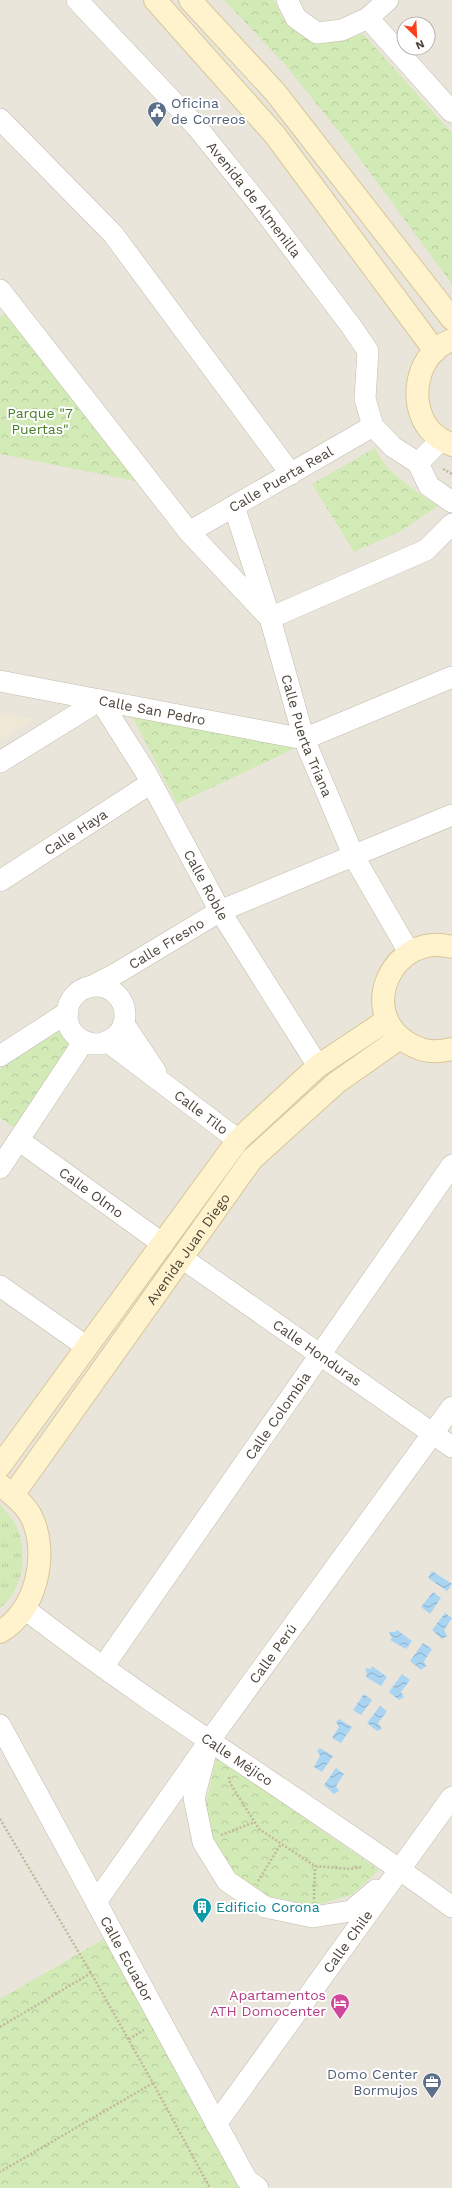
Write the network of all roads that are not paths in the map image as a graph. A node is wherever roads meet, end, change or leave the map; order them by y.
1 (77, 0) edge
2 (155, 0) edge
3 (190, 0) edge
4 (287, 0) edge
5 (388, 0) edge
6 (368, 18) junction
7 (452, 112) edge
8 (0, 119) edge
9 (2, 296) edge
10 (452, 319) edge
11 (443, 345) edge
12 (373, 426) junction
13 (446, 442) edge
14 (418, 463) junction
15 (291, 474) junction
16 (452, 502) edge
17 (234, 506) junction
18 (452, 524) edge
19 (189, 532) junction
20 (270, 618) junction
21 (452, 677) edge
22 (0, 681) edge
23 (100, 700) junction
24 (304, 739) junction
25 (0, 762) edge
26 (151, 783) junction
27 (452, 815) edge
28 (354, 857) junction
29 (0, 881) edge
30 (220, 911) junction
31 (452, 947) edge
32 (409, 952) junction
33 (90, 987) junction
34 (68, 1012) junction
35 (387, 1020) junction
36 (124, 1024) junction
37 (400, 1038) junction
38 (84, 1041) junction
39 (107, 1042) junction
40 (452, 1049) edge
41 (0, 1056) edge
42 (318, 1066) junction
43 (165, 1085) junction
44 (238, 1140) junction
45 (20, 1141) junction
46 (452, 1165) edge
47 (0, 1168) edge
48 (163, 1244) junction
49 (182, 1258) junction
50 (0, 1286) edge
51 (87, 1347) junction
52 (320, 1355) junction
53 (452, 1408) edge
54 (433, 1434) junction
55 (452, 1447) edge
56 (0, 1466) edge
57 (6, 1490) edge
58 (25, 1609) junction
59 (0, 1632) edge
60 (103, 1667) junction
61 (0, 1725) edge
62 (217, 1744) junction
63 (452, 1797) edge
64 (401, 1870) junction
65 (96, 1902) junction
66 (452, 1907) edge
67 (216, 2124) junction
68 (258, 2188) edge

1 - 12 street, Avenida de Almenilla
2 - 11 street
3 - 10 street
4 - 6 street
5 - 6 street
6 - 7 street
8 - 15 street
9 - 19 street
11 - 13 street
12 - 14 street
12 - 15 street, Calle Puerta Real
13 - 14 street
14 - 16 street
15 - 17 street, Calle Puerta Real
17 - 19 street, Calle Puerta Real
17 - 20 street, Calle Puerta Triana
18 - 20 street
19 - 20 street
20 - 24 street, Calle Puerta Triana
21 - 24 street
22 - 23 street, Calle San Pedro
23 - 24 street, Calle San Pedro
23 - 25 street
23 - 26 street, Calle Roble
24 - 28 street, Calle Puerta Triana
26 - 29 street, Calle Haya
26 - 30 street, Calle Roble
27 - 28 street, Calle Fresno
28 - 30 street, Calle Fresno
28 - 32 street, Calle Puerta Triana
30 - 33 street, Calle Fresno
30 - 42 street, Calle Roble
31 - 32 street
32 - 35 street
33 - 34 street
33 - 36 street
34 - 38 street
34 - 41 street
35 - 37 street
35 - 42 street, Avenida Juan Diego
36 - 39 street
36 - 43 street, Calle Tilo
37 - 40 street
37 - 49 street, Avenida Juan Diego
38 - 39 street
38 - 45 street
39 - 43 street, Calle Tilo
42 - 44 street, Avenida Juan Diego
43 - 44 street, Calle Tilo
44 - 48 street, Avenida Juan Diego
45 - 47 street
45 - 48 street, Calle Olmo
46 - 52 street, Calle Colombia
48 - 51 street, Avenida Juan Diego
49 - 52 street, Calle Honduras
49 - 57 street, Avenida Juan Diego
50 - 51 street
51 - 56 street, Avenida Juan Diego
52 - 54 street, Calle Honduras
52 - 60 street, Calle Colombia
53 - 54 street, Calle Perú
54 - 55 street, Calle Honduras
54 - 62 street, Calle Perú
57 - 58 street
58 - 59 street
58 - 60 street, Calle Méjico
60 - 62 street, Calle Méjico
61 - 65 street, Calle Ecuador
62 - 64 street, Calle Méjico
62 - 64 street
62 - 65 street, Calle Perú
63 - 64 street, Calle Chile
64 - 66 street, Calle Méjico
64 - 67 street, Calle Chile
65 - 67 street, Calle Ecuador
67 - 68 street, Calle Ecuador

